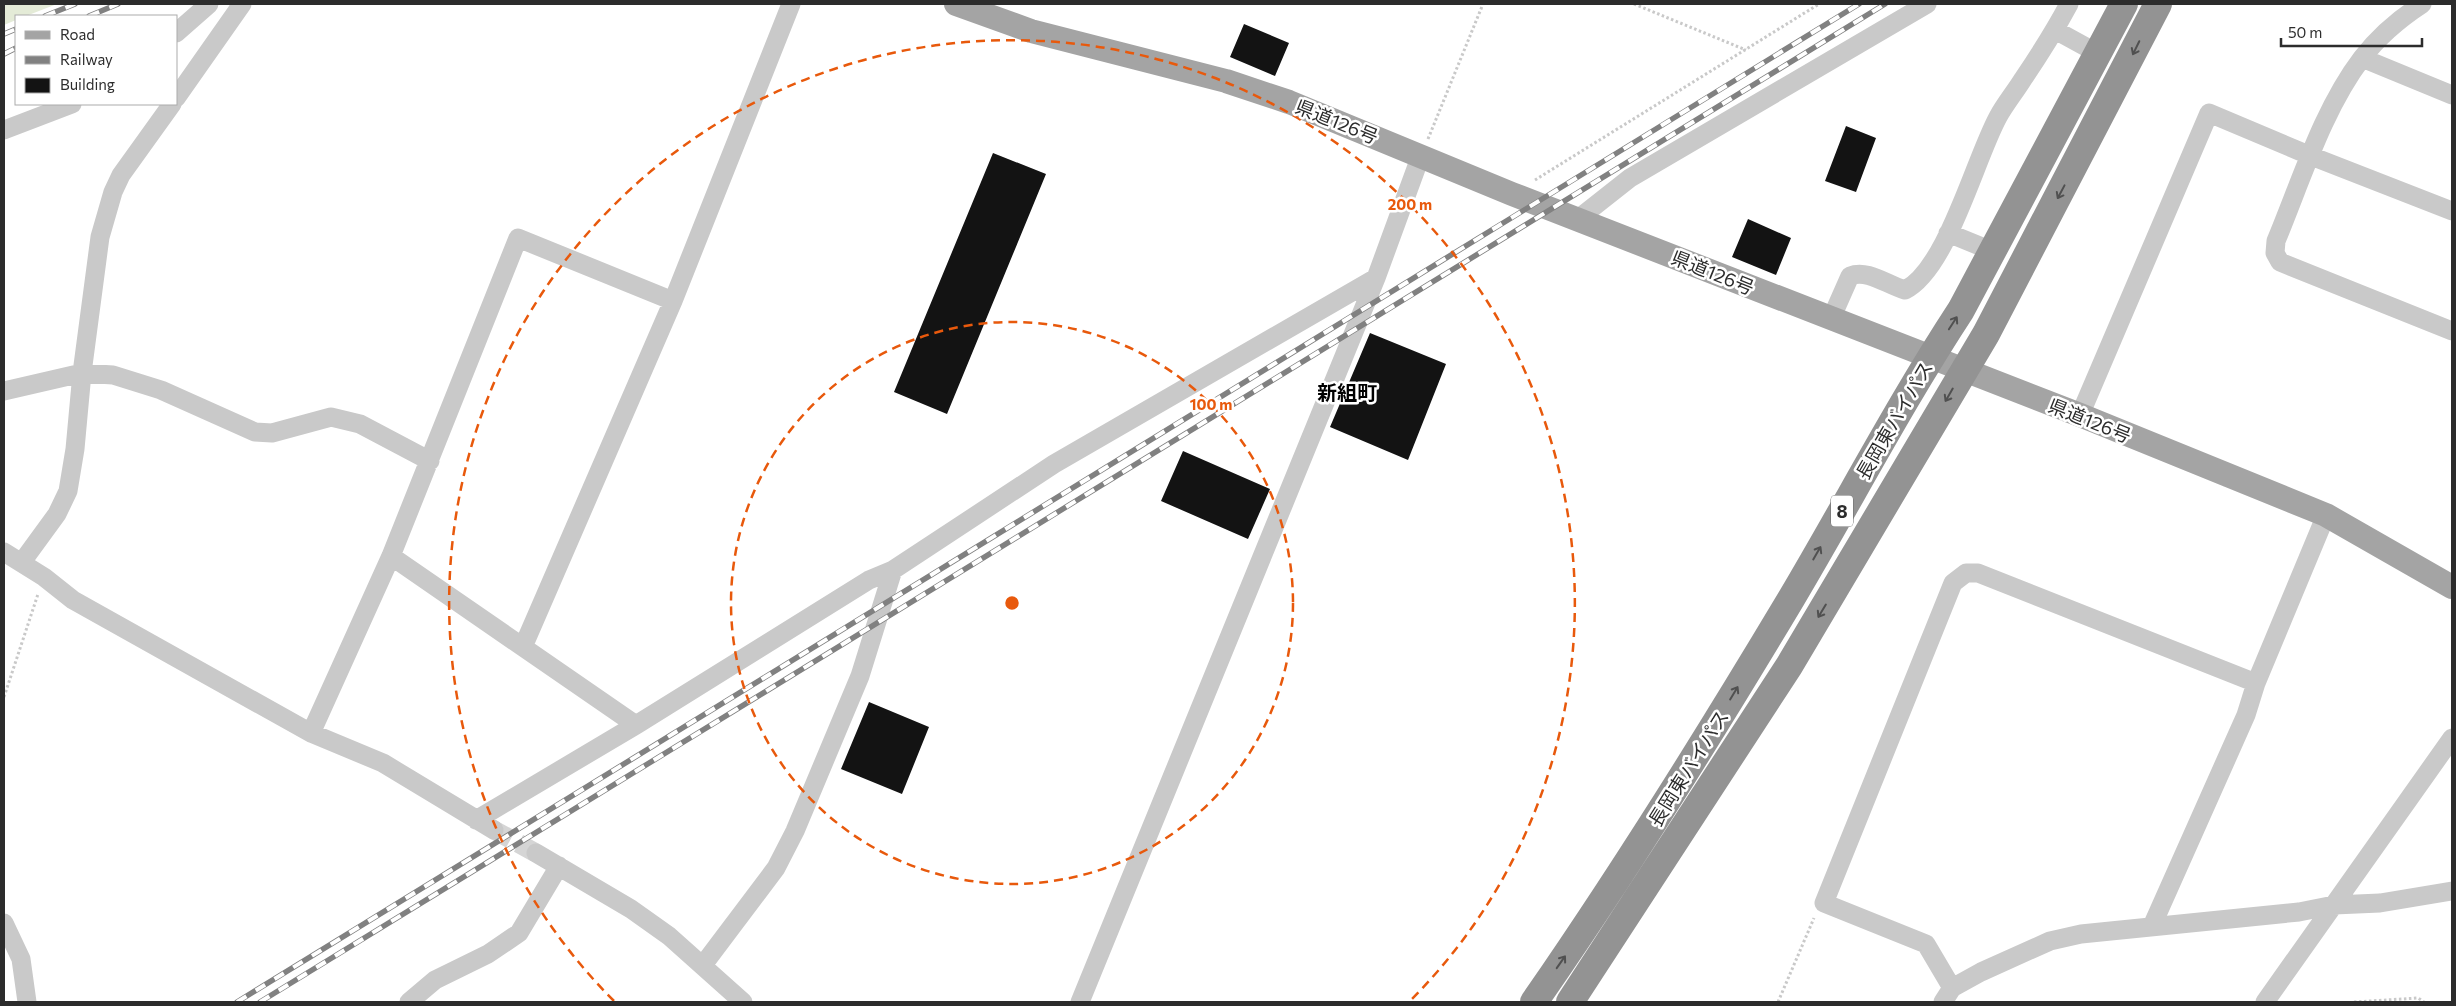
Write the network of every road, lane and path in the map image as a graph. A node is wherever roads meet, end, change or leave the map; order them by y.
1 (209, 4) edge
2 (242, 4) edge
3 (791, 4) edge
4 (956, 4) edge
5 (1483, 4) edge
6 (1634, 4) edge
7 (1819, 4) edge
8 (1927, 4) edge
9 (2069, 4) edge
10 (2124, 4) edge
11 (2158, 4) edge
12 (2422, 4) edge
13 (2055, 30) junction
14 (178, 31) edge
15 (1746, 50) junction
16 (2097, 53) junction
17 (2362, 58) junction
18 (178, 95) edge
19 (2452, 95) edge
20 (69, 105) edge
21 (171, 105) edge
22 (4, 130) edge
23 (1421, 155) junction
24 (2311, 156) junction
25 (1512, 194) junction
26 (2452, 211) edge
27 (1578, 219) junction
28 (1948, 233) junction
29 (1992, 251) junction
30 (1376, 278) junction
31 (673, 301) junction
32 (1831, 319) junction
33 (2452, 331) edge
34 (1930, 357) junction
35 (1964, 370) junction
36 (82, 373) junction
37 (4, 391) edge
38 (2080, 415) junction
39 (430, 461) junction
40 (2326, 514) junction
41 (4, 552) edge
42 (391, 556) junction
43 (22, 562) junction
44 (893, 570) junction
45 (44, 577) junction
46 (2452, 587) edge
47 (523, 647) junction
48 (2256, 683) junction
49 (4, 697) edge
50 (636, 725) junction
51 (311, 733) junction
52 (2452, 738) edge
53 (476, 820) junction
54 (494, 830) tunnel mouth
55 (536, 853) tunnel mouth
56 (559, 866) junction
57 (2452, 891) edge
58 (1824, 903) junction
59 (2334, 905) junction
60 (4, 923) edge
61 (2152, 926) junction
62 (704, 965) junction
63 (1948, 995) edge
64 (27, 1002) edge
65 (409, 1002) edge
66 (743, 1002) edge
67 (1080, 1002) edge
68 (1534, 1002) edge
69 (1570, 1002) edge
70 (1778, 1002) edge
71 (2264, 1002) edge
72 (2354, 1002) edge
73 (2424, 1002) edge

1 - 14 street
2 - 18 street
3 - 31 street
4 - 23 main road, 県道126号
5 - 23 path
6 - 15 path
7 - 15 path
8 - 27 street
9 - 13 street
10 - 16 highway, 長岡東バイパス / 8
11 -> 35 highway, 長岡東バイパス / 8
12 - 17 street
13 - 16 street
13 - 28 street
15 - 25 path
16 - 29 highway, 長岡東バイパス / 8
17 - 19 street
17 - 24 street
20 - 22 street
21 - 36 street
23 - 25 main road, 県道126号
23 - 30 street
24 - 26 street
24 - 33 street
24 - 38 street
25 - 27 main road, 県道126号
27 - 32 main road, 県道126号
28 - 29 street
28 - 32 street
34 -> 29 highway, 長岡東バイパス / 8
30 - 44 street
30 - 67 street
31 - 39 street
31 - 47 street
32 - 34 main road, 県道126号
34 - 35 main road, 県道126号
68 -> 34 highway, 長岡東バイパス / 8
35 - 38 main road, 県道126号
35 -> 69 highway, 長岡東バイパス / 8
36 - 37 street
36 - 39 street
36 - 43 street
38 - 40 main road, 県道126号
39 - 42 street
40 - 46 main road, 県道126号
40 - 48 street
41 - 43 street
42 - 47 street
42 - 51 street
43 - 45 street
44 - 50 street
44 - 62 street
45 - 49 path
45 - 51 street
47 - 50 street
48 - 58 street
48 - 61 street
50 - 53 street
51 - 53 street
52 - 59 street
53 - 54 street
55 - 56 street
56 - 62 street
56 - 65 street
57 - 59 street
58 - 63 street
58 - 70 path
59 - 61 street
59 - 71 street
60 - 64 street
61 - 63 street
62 - 66 street
72 - 73 path

